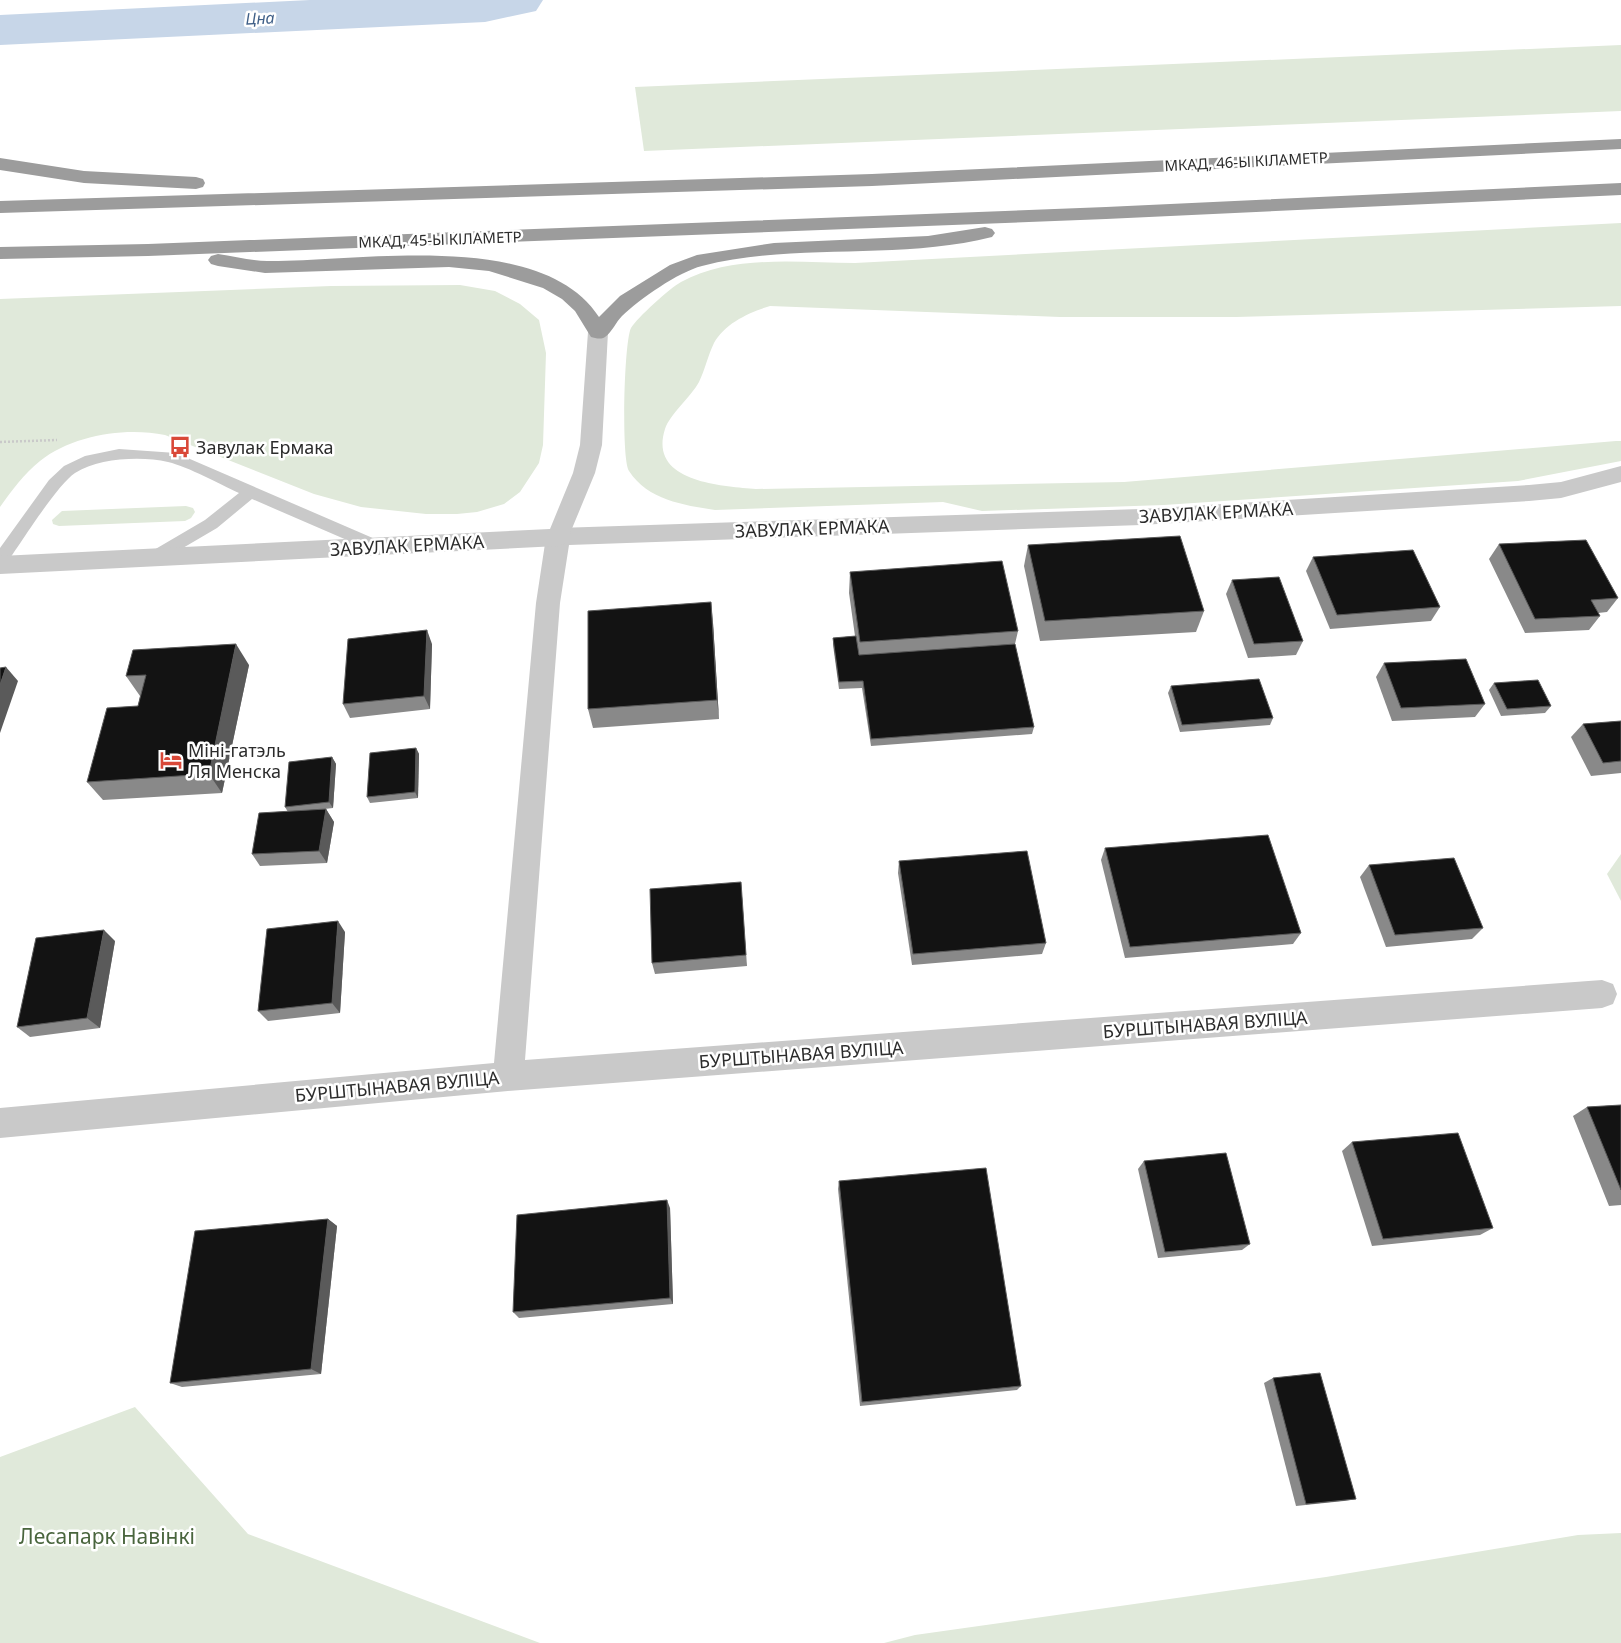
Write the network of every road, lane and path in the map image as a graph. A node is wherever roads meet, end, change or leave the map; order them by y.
1 (1621, 144) edge
2 (0, 164) edge
3 (1621, 189) edge
4 (472, 192) junction
5 (0, 207) edge
6 (1106, 213) junction
7 (148, 250) junction
8 (0, 253) edge
9 (598, 332) junction
10 (1621, 474) edge
11 (251, 490) junction
12 (558, 537) junction
13 (376, 546) junction
14 (153, 558) junction
15 (0, 560) edge
16 (0, 565) edge
17 (1602, 994) dead end
18 (508, 1076) junction
19 (0, 1123) edge

1 - 4 highway, МКАД, 46-Ы КІЛАМЕТР
2 - 4 highway
3 - 6 highway
4 - 5 highway
6 - 7 highway, МКАД, 45-Ы КІЛАМЕТР
6 - 9 highway
7 - 8 highway, МКАД, 45-Ы КІЛАМЕТР
7 - 9 highway
9 - 12 street
10 - 12 street, ЗАВУЛАК ЕРМАКА
11 - 13 lane
11 - 14 lane
11 - 15 lane
12 - 13 street, ЗАВУЛАК ЕРМАКА
12 - 18 street
13 - 14 street, ЗАВУЛАК ЕРМАКА
14 - 16 street, ЗАВУЛАК ЕРМАКА
17 - 18 street, БУРШТЫНАВАЯ ВУЛІЦА
18 - 19 street, БУРШТЫНАВАЯ ВУЛІЦА

